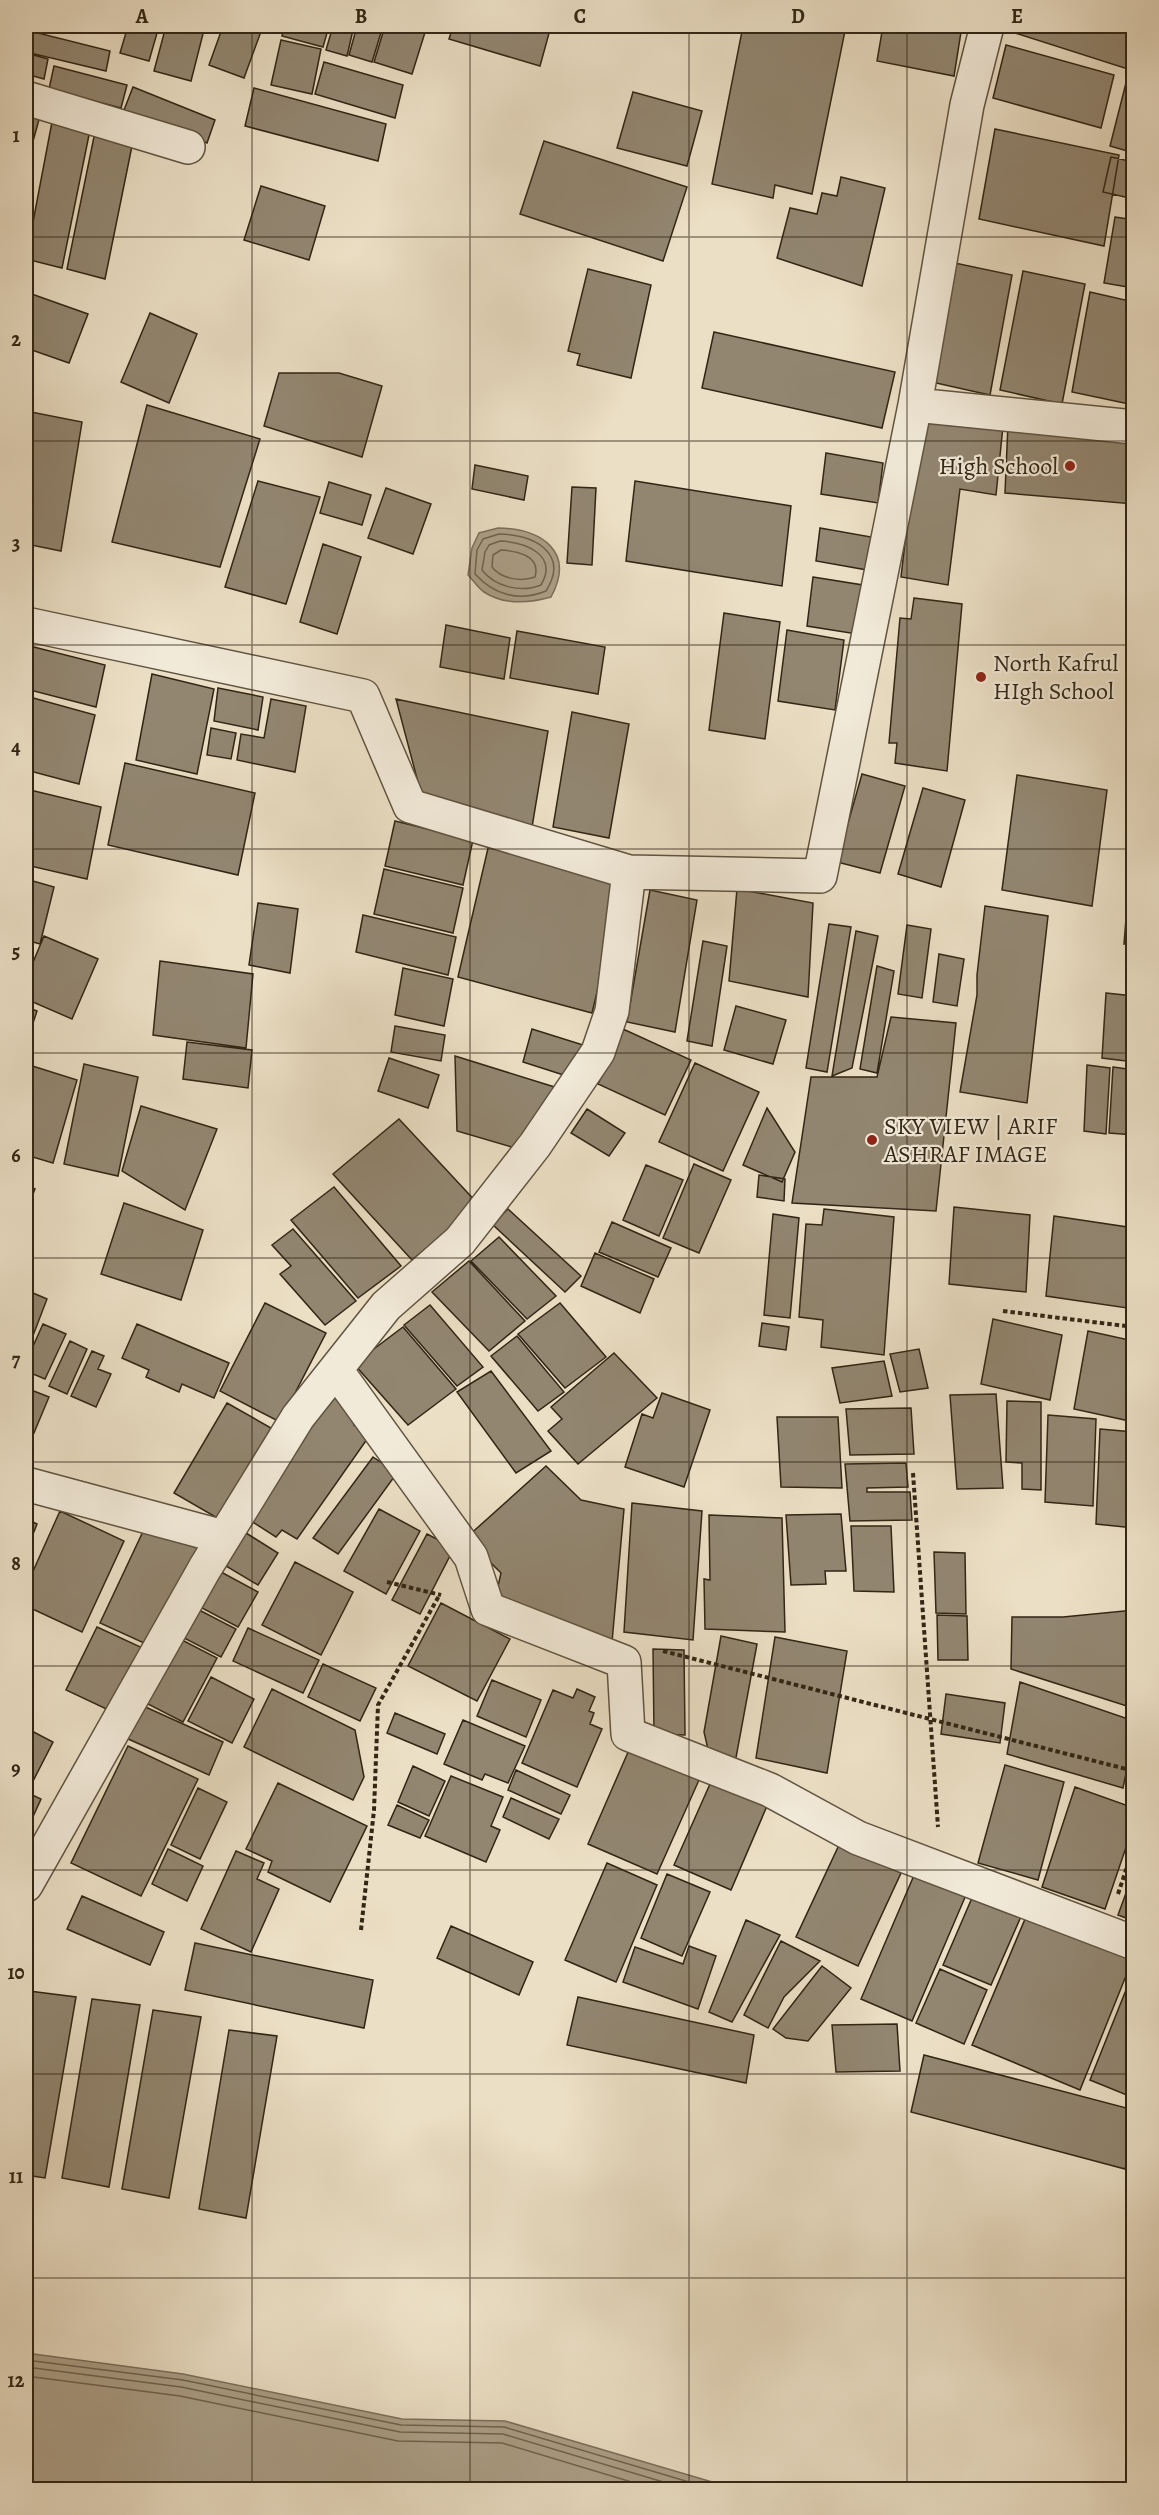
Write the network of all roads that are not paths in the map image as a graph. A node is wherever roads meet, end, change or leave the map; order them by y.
1 (987, 26) edge
2 (26, 98) edge
3 (188, 147) dead end
4 (915, 405) junction
5 (1134, 427) edge
6 (26, 624) edge
7 (629, 872) junction
8 (336, 1370) junction
9 (26, 1484) edge
10 (224, 1537) junction
11 (26, 1885) edge
12 (1120, 1938) edge

1 - 4 street
2 - 3 street
4 - 5 street
4 - 7 street
6 - 7 street
7 - 8 street
8 - 10 street
8 - 12 street
9 - 10 street
10 - 11 street

